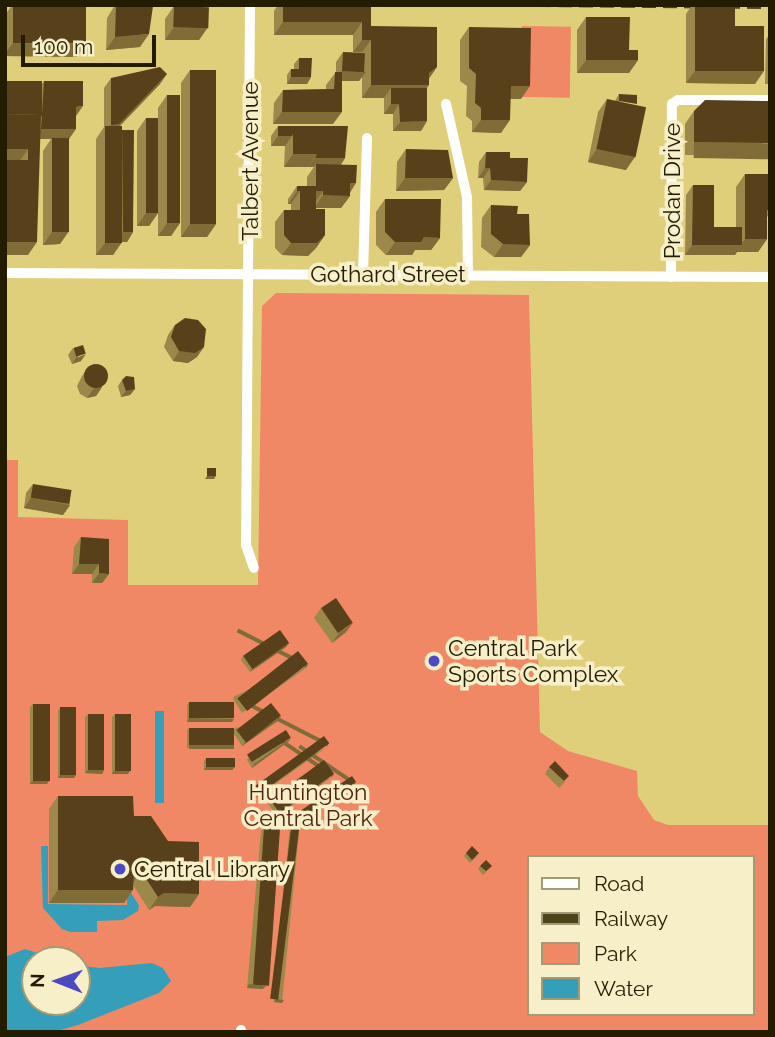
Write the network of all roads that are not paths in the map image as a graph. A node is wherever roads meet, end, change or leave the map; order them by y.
1 (250, 5) edge
2 (770, 100) edge
3 (446, 104) dead end
4 (367, 138) dead end
5 (5, 273) edge
6 (249, 274) junction
7 (363, 274) junction
8 (468, 274) junction
9 (671, 277) junction
10 (770, 277) edge
11 (254, 568) dead end

1 - 6 street, Talbert Avenue
2 - 9 street, Prodan Drive
3 - 8 street
4 - 7 street
5 - 6 street, Gothard Street
6 - 7 street, Gothard Street
6 - 11 street, Talbert Avenue
7 - 8 street, Gothard Street
8 - 9 street, Gothard Street
9 - 10 street, Gothard Street

